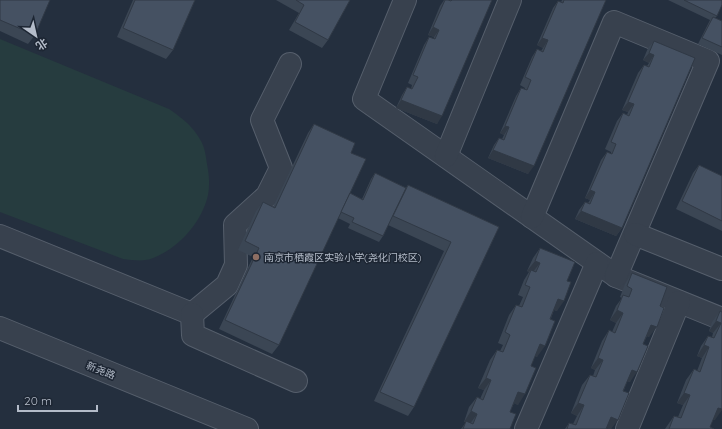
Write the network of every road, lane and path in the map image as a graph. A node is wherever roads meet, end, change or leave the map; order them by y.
1 (405, 0) edge
2 (510, 0) edge
3 (290, 64) dead end
4 (446, 156) junction
5 (532, 217) junction
6 (634, 234) junction
7 (0, 236) edge
8 (597, 263) junction
9 (722, 269) edge
10 (616, 276) junction
11 (679, 302) junction
12 (192, 314) junction
13 (722, 319) edge
14 (0, 328) edge
15 (296, 381) dead end
16 (247, 429) edge
17 (526, 429) edge
18 (627, 429) edge

1 - 4 street
2 - 4 street
3 - 12 street
4 - 5 street
5 - 6 street
5 - 8 street
6 - 9 street
6 - 10 street
7 - 12 street
8 - 10 street
8 - 17 street
10 - 11 street
11 - 13 street
11 - 18 street
12 - 15 street
14 - 16 street, 新尧路

